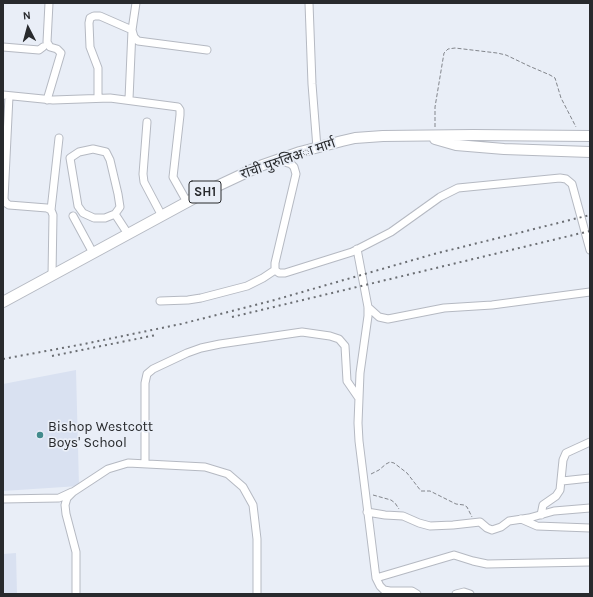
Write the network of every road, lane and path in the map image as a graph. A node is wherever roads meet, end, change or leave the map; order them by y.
1 (49, 3) edge
2 (136, 3) edge
3 (309, 3) edge
4 (132, 30) junction
5 (3, 47) edge
6 (43, 47) dead end
7 (207, 50) dead end
8 (6, 95) edge
9 (98, 98) junction
10 (129, 99) junction
11 (47, 100) junction
12 (147, 122) dead end
13 (430, 136) junction
14 (584, 136) edge
15 (59, 138) dead end
16 (316, 148) junction
17 (590, 152) edge
18 (278, 160) junction
19 (187, 202) junction
20 (51, 210) junction
21 (116, 214) junction
22 (72, 216) dead end
23 (162, 216) junction
24 (128, 234) junction
25 (357, 249) junction
26 (590, 250) edge
27 (93, 253) junction
28 (275, 270) junction
29 (52, 275) junction
30 (590, 292) edge
31 (160, 301) dead end
32 (3, 302) edge
33 (368, 307) junction
34 (358, 397) junction
35 (590, 442) edge
36 (145, 464) junction
37 (363, 478) junction
38 (590, 478) edge
39 (562, 481) junction
40 (365, 489) junction
41 (73, 492) junction
42 (3, 499) edge
43 (590, 508) edge
44 (368, 512) junction
45 (541, 515) junction
46 (403, 516) junction
47 (522, 519) junction
48 (475, 522) junction
49 (590, 528) edge
50 (590, 562) edge
51 (376, 578) junction
52 (76, 594) edge
53 (256, 594) edge
54 (417, 594) edge
55 (456, 594) edge
56 (470, 594) edge

1 - 11 street
2 - 4 street
3 - 16 street
4 - 7 street
4 - 9 street
4 - 10 street
5 - 6 street
8 - 11 street
8 - 20 street
9 - 10 street
9 - 11 street
10 - 19 street
12 - 23 street
13 - 14 main road, रांची पुरुलिअा मार्ग / SH1
13 - 14 path
13 - 16 main road, रांची पुरुलिअा मार्ग / SH1
13 - 17 main road, SH1
15 - 20 street
16 - 18 main road, रांची पुरुलिअा मार्ग / SH1
18 - 19 main road, रांची पुरुलिअा मार्ग / SH1
18 - 28 street
19 - 23 main road, रांची पुरुलिअा मार्ग / SH1
20 - 29 street
21 - 21 street
21 - 24 street
22 - 27 street
23 - 24 main road, रांची पुरुलिअा मार्ग / SH1
24 - 27 main road, रांची पुरुलिअा मार्ग / SH1
25 - 26 street
25 - 28 street
25 - 33 street
27 - 29 main road, रांची पुरुलिअा मार्ग / SH1
28 - 31 street
29 - 32 main road, रांची पुरुलिअा मार्ग / SH1
30 - 33 street
33 - 34 street
34 - 36 street
34 - 37 street
35 - 39 street
36 - 41 street
36 - 53 street
37 - 40 street
37 - 48 path
38 - 39 street
39 - 45 street
40 - 44 street
40 - 46 path
41 - 42 street
41 - 52 street
43 - 45 street
44 - 46 street
44 - 51 street
45 - 47 street
46 - 48 street
47 - 48 street
47 - 49 street
50 - 51 street
51 - 54 street
55 - 56 street

